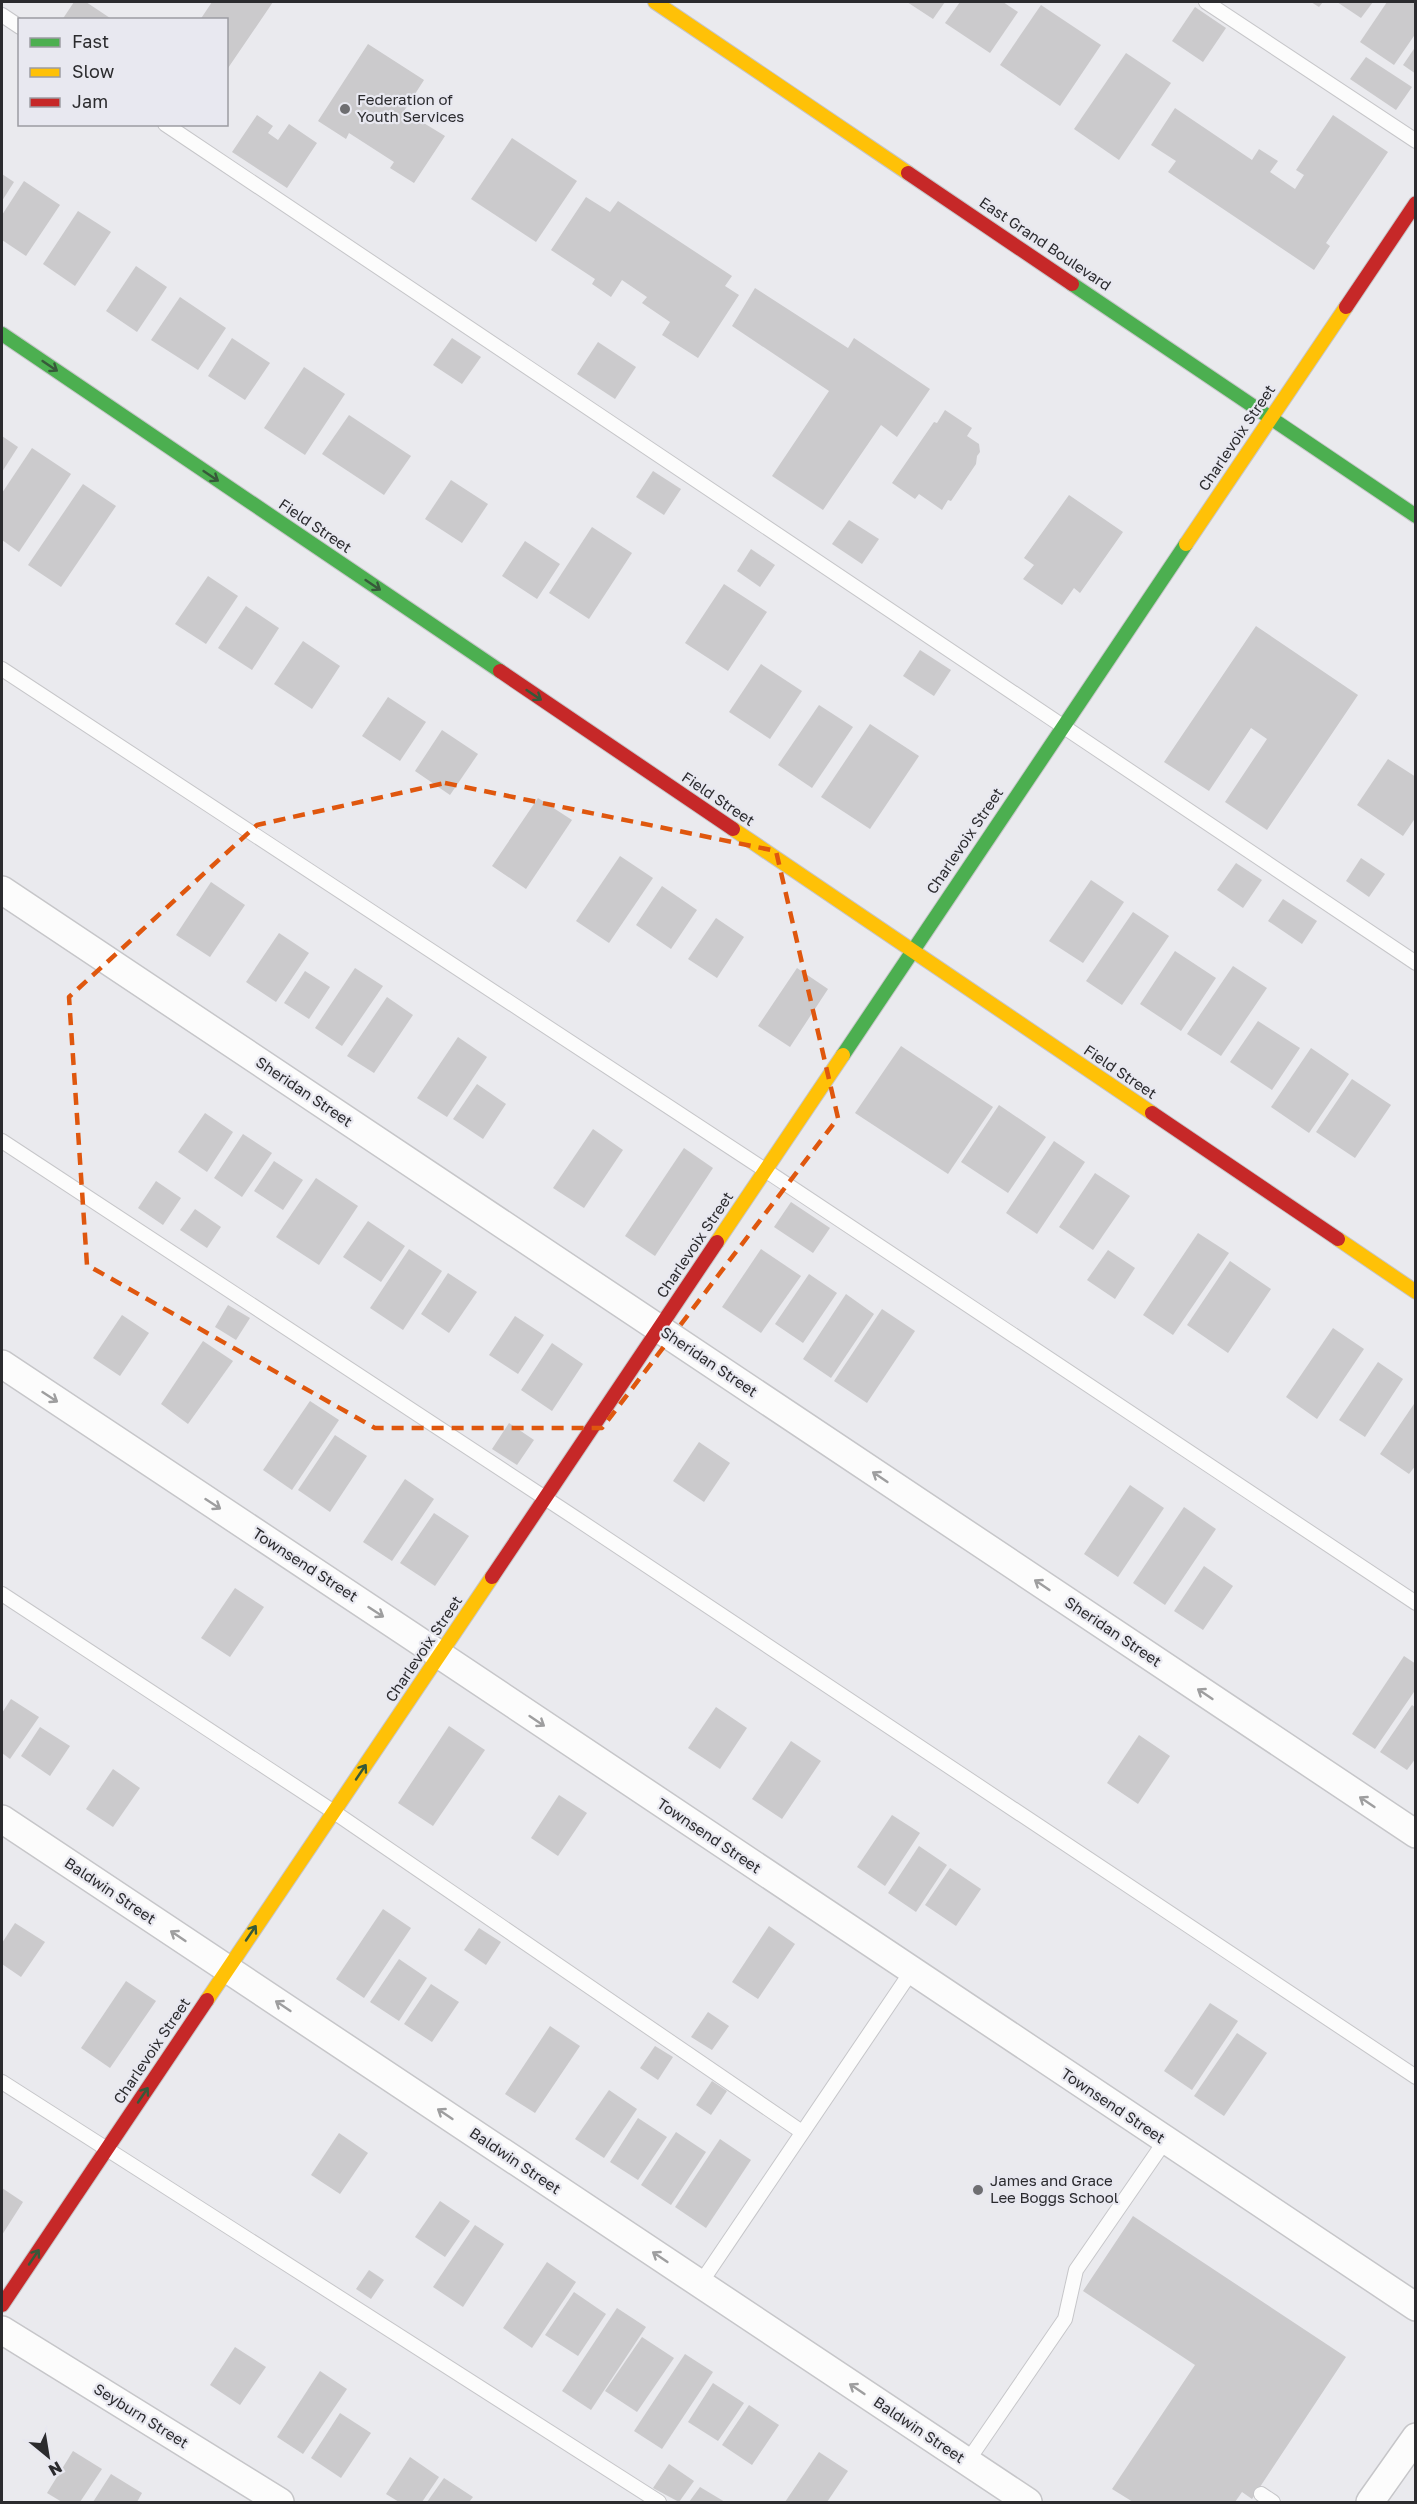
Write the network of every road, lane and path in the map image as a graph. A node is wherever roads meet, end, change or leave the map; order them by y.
1 (655, 2) edge
2 (1206, 2) edge
3 (2, 15) edge
4 (18, 26) edge
5 (168, 126) edge
6 (1416, 141) edge
7 (1416, 203) edge
8 (2, 334) edge
9 (1272, 417) junction
10 (1416, 516) edge
11 (2, 669) edge
12 (1062, 726) junction
13 (2, 890) edge
14 (911, 950) junction
15 (1416, 963) edge
16 (2, 1141) edge
17 (765, 1170) junction
18 (1416, 1292) edge
19 (658, 1328) junction
20 (2, 1364) edge
21 (544, 1498) junction
22 (2, 1594) edge
23 (1416, 1603) edge
24 (440, 1655) junction
25 (334, 1812) junction
26 (2, 1819) edge
27 (1416, 1834) edge
28 (227, 1969) junction
29 (911, 1971) junction
30 (1416, 2077) edge
31 (2, 2082) edge
32 (802, 2132) junction
33 (1165, 2141) junction
34 (107, 2149) junction
35 (700, 2284) junction
36 (2, 2305) edge
37 (1416, 2307) edge
38 (2, 2330) edge
39 (1416, 2437) edge
40 (967, 2462) junction
41 (1261, 2494) dead end
42 (280, 2502) edge
43 (659, 2502) edge
44 (1028, 2502) edge
45 (1273, 2502) edge
46 (1370, 2502) edge

1 - 9 street, East Grand Boulevard
2 - 6 lane
3 - 4 lane
5 - 12 lane
7 - 9 street, Charlevoix Street
8 -> 14 street, Field Street
9 - 10 street, East Grand Boulevard
9 - 12 street, Charlevoix Street
11 - 17 lane
12 - 14 street, Charlevoix Street
12 - 15 lane
13 - 19 street, Sheridan Street
14 - 17 street, Charlevoix Street
14 - 18 street, Field Street
16 - 21 lane
17 - 19 street, Charlevoix Street
17 - 23 lane
19 - 21 street, Charlevoix Street
27 -> 19 street, Sheridan Street
20 -> 24 street, Townsend Street
21 - 24 street, Charlevoix Street
21 - 30 lane
22 - 25 lane
25 -> 24 street, Charlevoix Street
24 -> 29 street, Townsend Street
28 -> 25 street, Charlevoix Street
25 - 32 lane
28 -> 26 street, Baldwin Street
34 -> 28 street, Charlevoix Street
35 -> 28 street, Baldwin Street
29 - 32 lane
29 - 33 street, Townsend Street
31 - 34 lane
32 - 35 lane
33 - 37 street, Townsend Street
33 - 40 lane
36 -> 34 street, Charlevoix Street
34 - 43 lane
40 -> 35 street, Baldwin Street
38 - 42 street, Seyburn Street
39 - 46 street
40 - 44 street, Baldwin Street
41 - 45 lane

